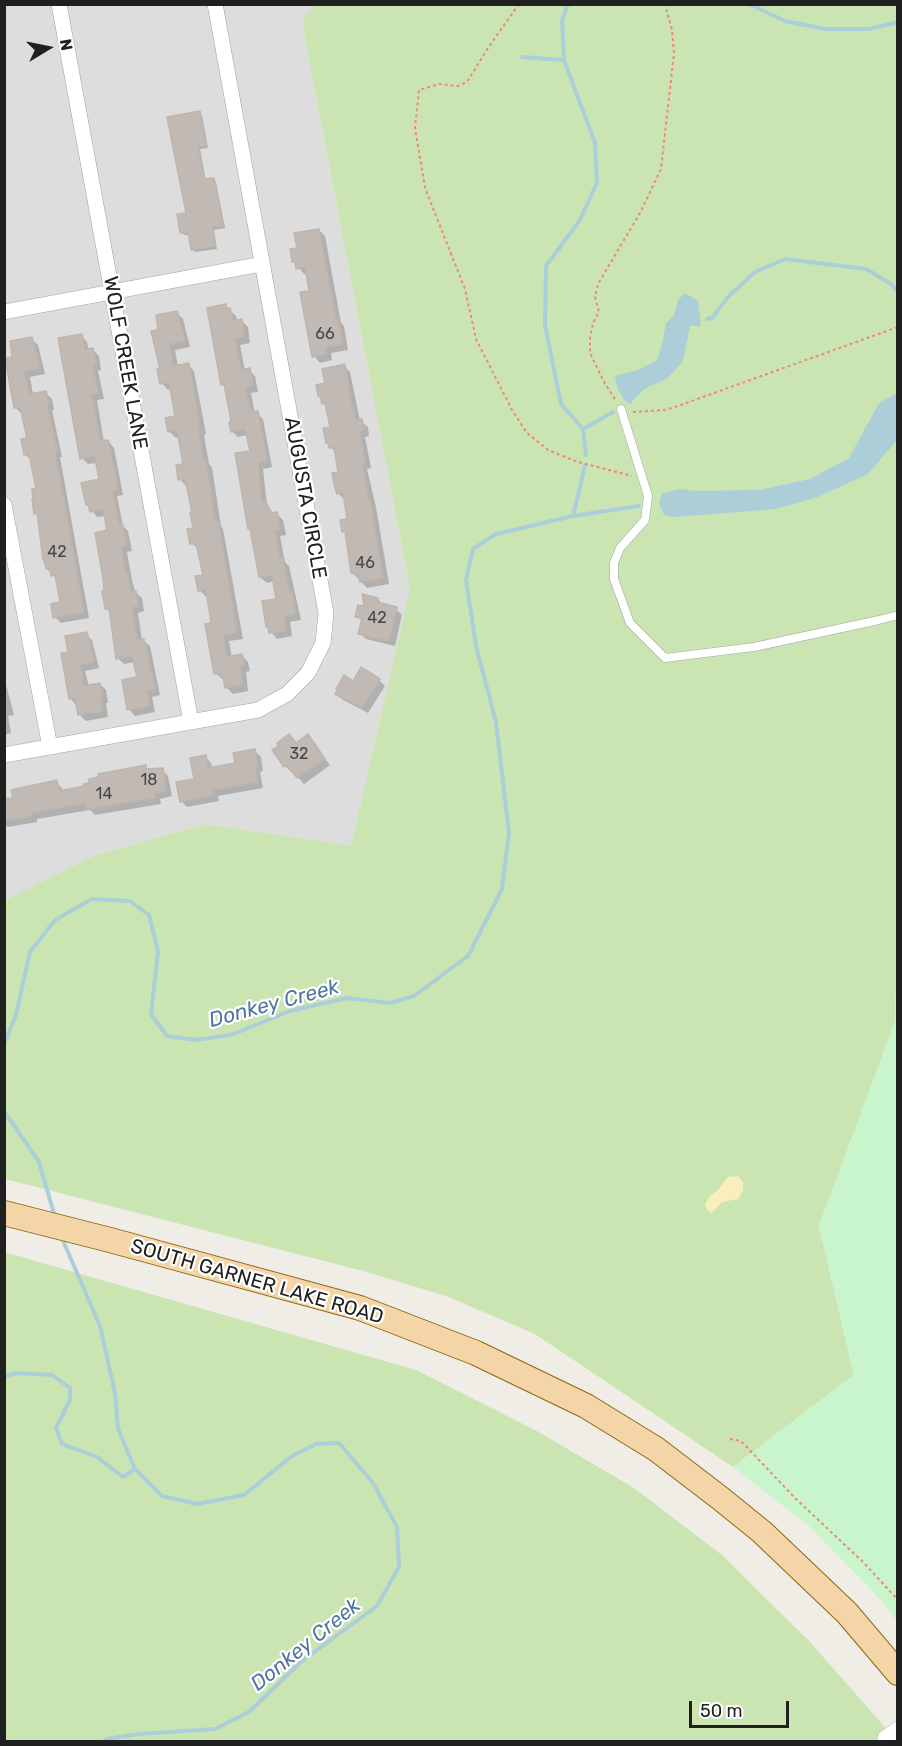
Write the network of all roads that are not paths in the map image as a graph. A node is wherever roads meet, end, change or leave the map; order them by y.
1 (59, 4) edge
2 (215, 4) edge
3 (262, 264) junction
4 (112, 292) junction
5 (4, 312) edge
6 (621, 409) road end
7 (4, 505) edge
8 (897, 615) edge
9 (191, 722) junction
10 (50, 747) junction
11 (4, 755) edge
12 (10, 1215) edge
13 (897, 1673) edge

1 - 4 street, WOLF CREEK LANE
2 - 3 street, AUGUSTA CIRCLE
3 - 4 street
3 - 9 street, AUGUSTA CIRCLE
4 - 5 street
4 - 9 street, WOLF CREEK LANE
6 - 8 lane
7 - 10 street
9 - 10 street, AUGUSTA CIRCLE
10 - 11 street, AUGUSTA CIRCLE
12 - 13 main road, SOUTH GARNER LAKE ROAD

